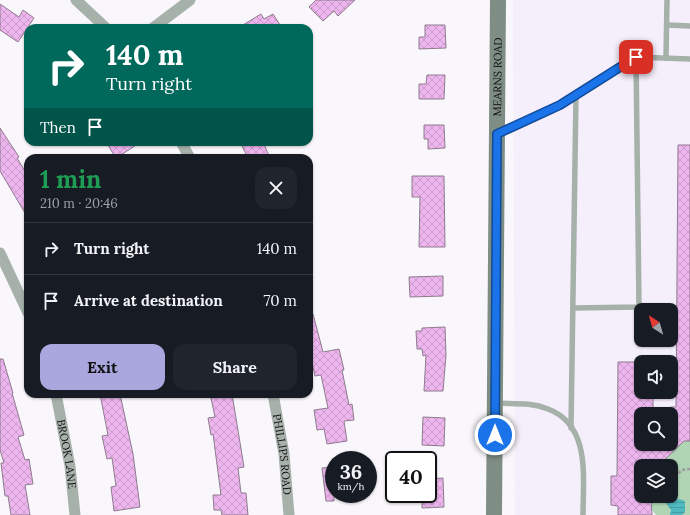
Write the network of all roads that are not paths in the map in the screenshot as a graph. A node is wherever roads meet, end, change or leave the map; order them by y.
1 (76, 0) edge
2 (190, 0) edge
3 (498, 0) edge
4 (667, 0) edge
5 (102, 24) edge
6 (158, 24) edge
7 (667, 25) junction
8 (690, 26) edge
9 (636, 57) junction
10 (666, 58) junction
11 (690, 58) edge
12 (576, 95) junction
13 (497, 134) junction
14 (0, 254) edge
15 (24, 305) edge
16 (573, 308) junction
17 (57, 398) edge
18 (274, 398) edge
19 (495, 403) junction
20 (571, 428) junction
21 (75, 515) edge
22 (289, 515) edge
23 (494, 515) edge
24 (583, 515) edge

1 - 5 street
2 - 6 street
3 - 13 street, MEARNS ROAD
4 - 7 lane
7 - 8 lane
7 - 10 lane
9 - 10 lane
9 - 12 lane
9 - 16 lane
10 - 11 lane
12 - 13 lane
12 - 16 lane
13 - 19 street, MEARNS ROAD
14 - 15 street
16 - 20 lane
17 - 21 street, BROOK LANE
18 - 22 street, PHILLIPS ROAD
19 - 20 lane
19 - 23 street, MEARNS ROAD
20 - 24 lane

